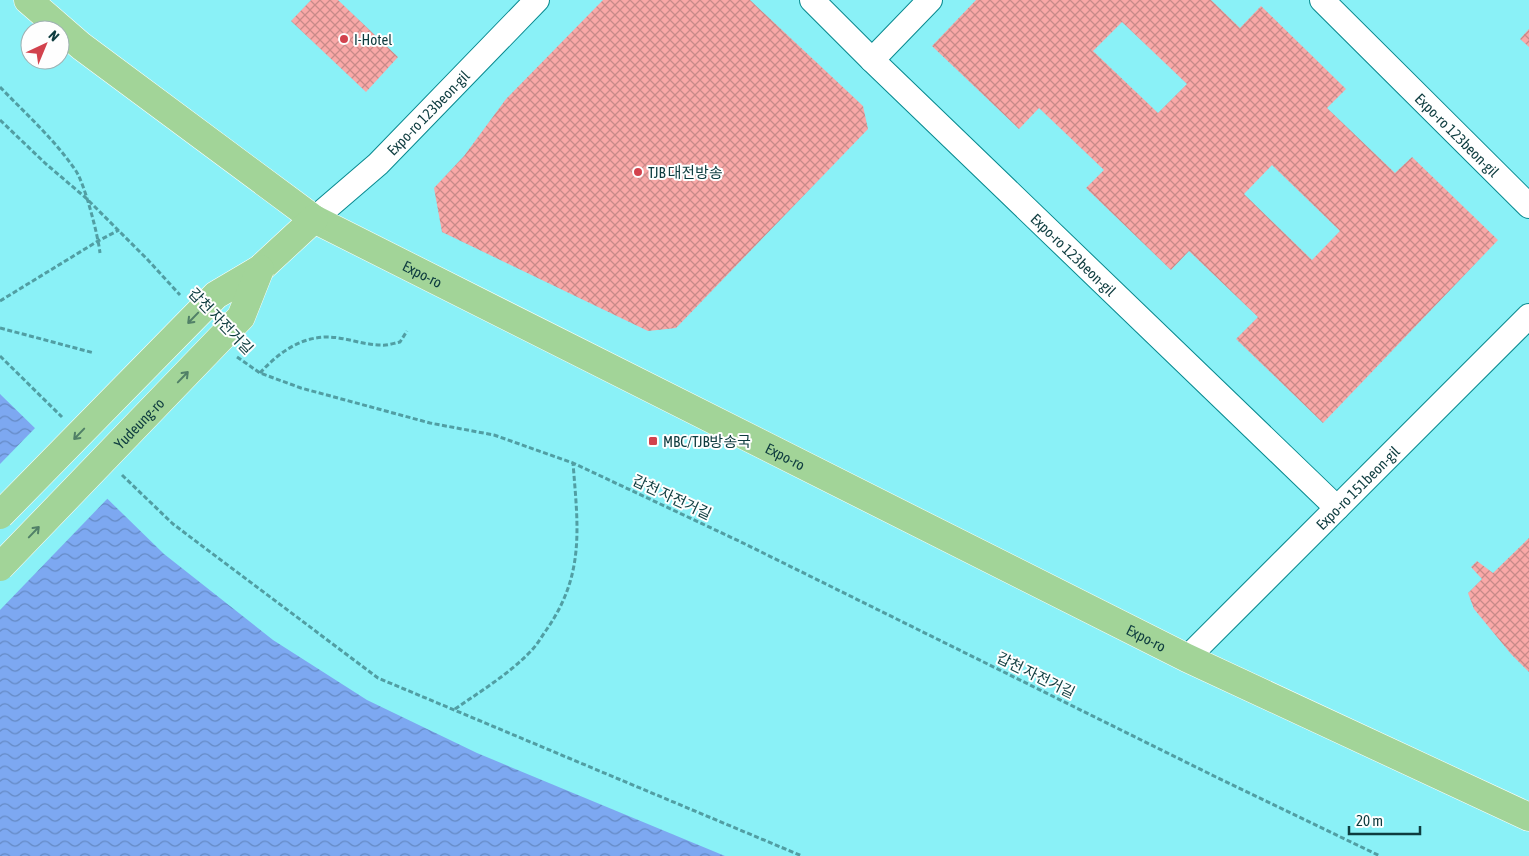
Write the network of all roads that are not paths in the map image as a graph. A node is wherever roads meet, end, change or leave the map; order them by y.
1 (28, 0) edge
2 (538, 0) edge
3 (812, 0) edge
4 (930, 0) edge
5 (1322, 0) edge
6 (872, 60) junction
7 (1529, 206) edge
8 (314, 219) junction
9 (260, 269) junction
10 (1529, 316) edge
11 (1337, 508) junction
12 (0, 515) edge
13 (0, 567) edge
14 (1187, 658) junction
15 (1529, 817) edge

1 - 8 main road, Expo-ro
2 - 8 street, Expo-ro 123beon-gil
3 - 6 street, Expo-ro 123beon-gil
4 - 6 street
5 - 7 street, Expo-ro 123beon-gil
6 - 11 street, Expo-ro 123beon-gil
8 - 9 main road, Yudeung-ro
8 - 14 main road, Expo-ro
9 -> 12 main road, Yudeung-ro, bridge
13 -> 9 main road, Yudeung-ro, bridge
10 - 11 street, Expo-ro 151beon-gil
11 - 14 street, Expo-ro 151beon-gil
14 - 15 main road, Expo-ro

